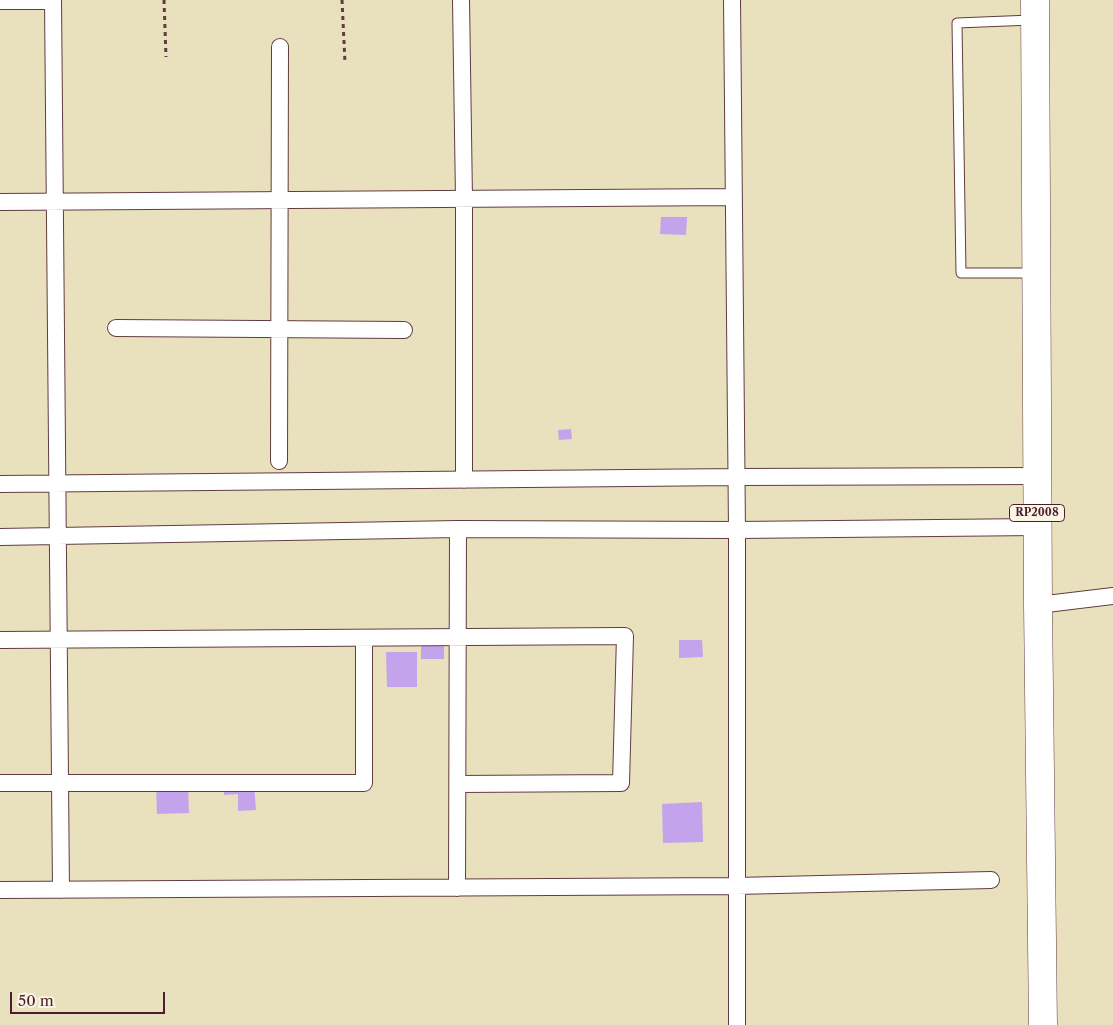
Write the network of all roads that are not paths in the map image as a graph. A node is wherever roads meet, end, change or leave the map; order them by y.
1 (461, 0) edge
2 (732, 0) edge
3 (0, 1) edge
4 (53, 1) edge
5 (1035, 10) edge
6 (280, 47) dead end
7 (734, 197) junction
8 (464, 199) junction
9 (280, 200) junction
10 (0, 202) edge
11 (55, 202) junction
12 (1036, 273) junction
13 (116, 328) dead end
14 (279, 329) junction
15 (404, 330) dead end
16 (279, 461) dead end
17 (1037, 476) junction
18 (736, 477) junction
19 (464, 480) junction
20 (0, 484) edge
21 (58, 484) junction
22 (1037, 527) junction
23 (458, 529) junction
24 (737, 530) junction
25 (58, 536) junction
26 (0, 537) edge
27 (1113, 596) edge
28 (1038, 605) junction
29 (459, 636) junction
30 (364, 638) junction
31 (59, 639) junction
32 (0, 640) edge
33 (0, 783) edge
34 (60, 783) junction
35 (458, 784) junction
36 (991, 880) dead end
37 (736, 886) junction
38 (457, 888) junction
39 (0, 890) edge
40 (61, 890) junction
41 (737, 1025) edge
42 (1043, 1025) edge

1 - 8 street
2 - 7 street
3 - 4 street
4 - 11 street
5 - 12 highway, RP2008
5 - 12 lane
6 - 9 street
7 - 8 street
7 - 18 street
8 - 9 street
8 - 19 street
9 - 11 street
9 - 14 street
10 - 11 street
11 - 21 street
12 - 17 highway, RP2008
13 - 14 street
14 - 15 street
14 - 16 street
17 - 18 street
17 - 22 highway, RP2008
18 - 19 street
18 - 24 street
19 - 21 street
20 - 21 street
21 - 25 street
22 - 24 street
22 - 28 highway, RP2008
23 - 24 street
23 - 25 street
23 - 29 street
24 - 37 street
25 - 26 street
25 - 31 street
27 - 28 street
28 - 42 highway, RP2008
29 - 30 street
29 - 35 street
29 - 35 street
30 - 31 street
30 - 34 street
31 - 32 street
31 - 34 street
33 - 34 street
34 - 40 street
35 - 38 street
36 - 37 street
37 - 38 street
37 - 41 street
38 - 40 street
39 - 40 street

